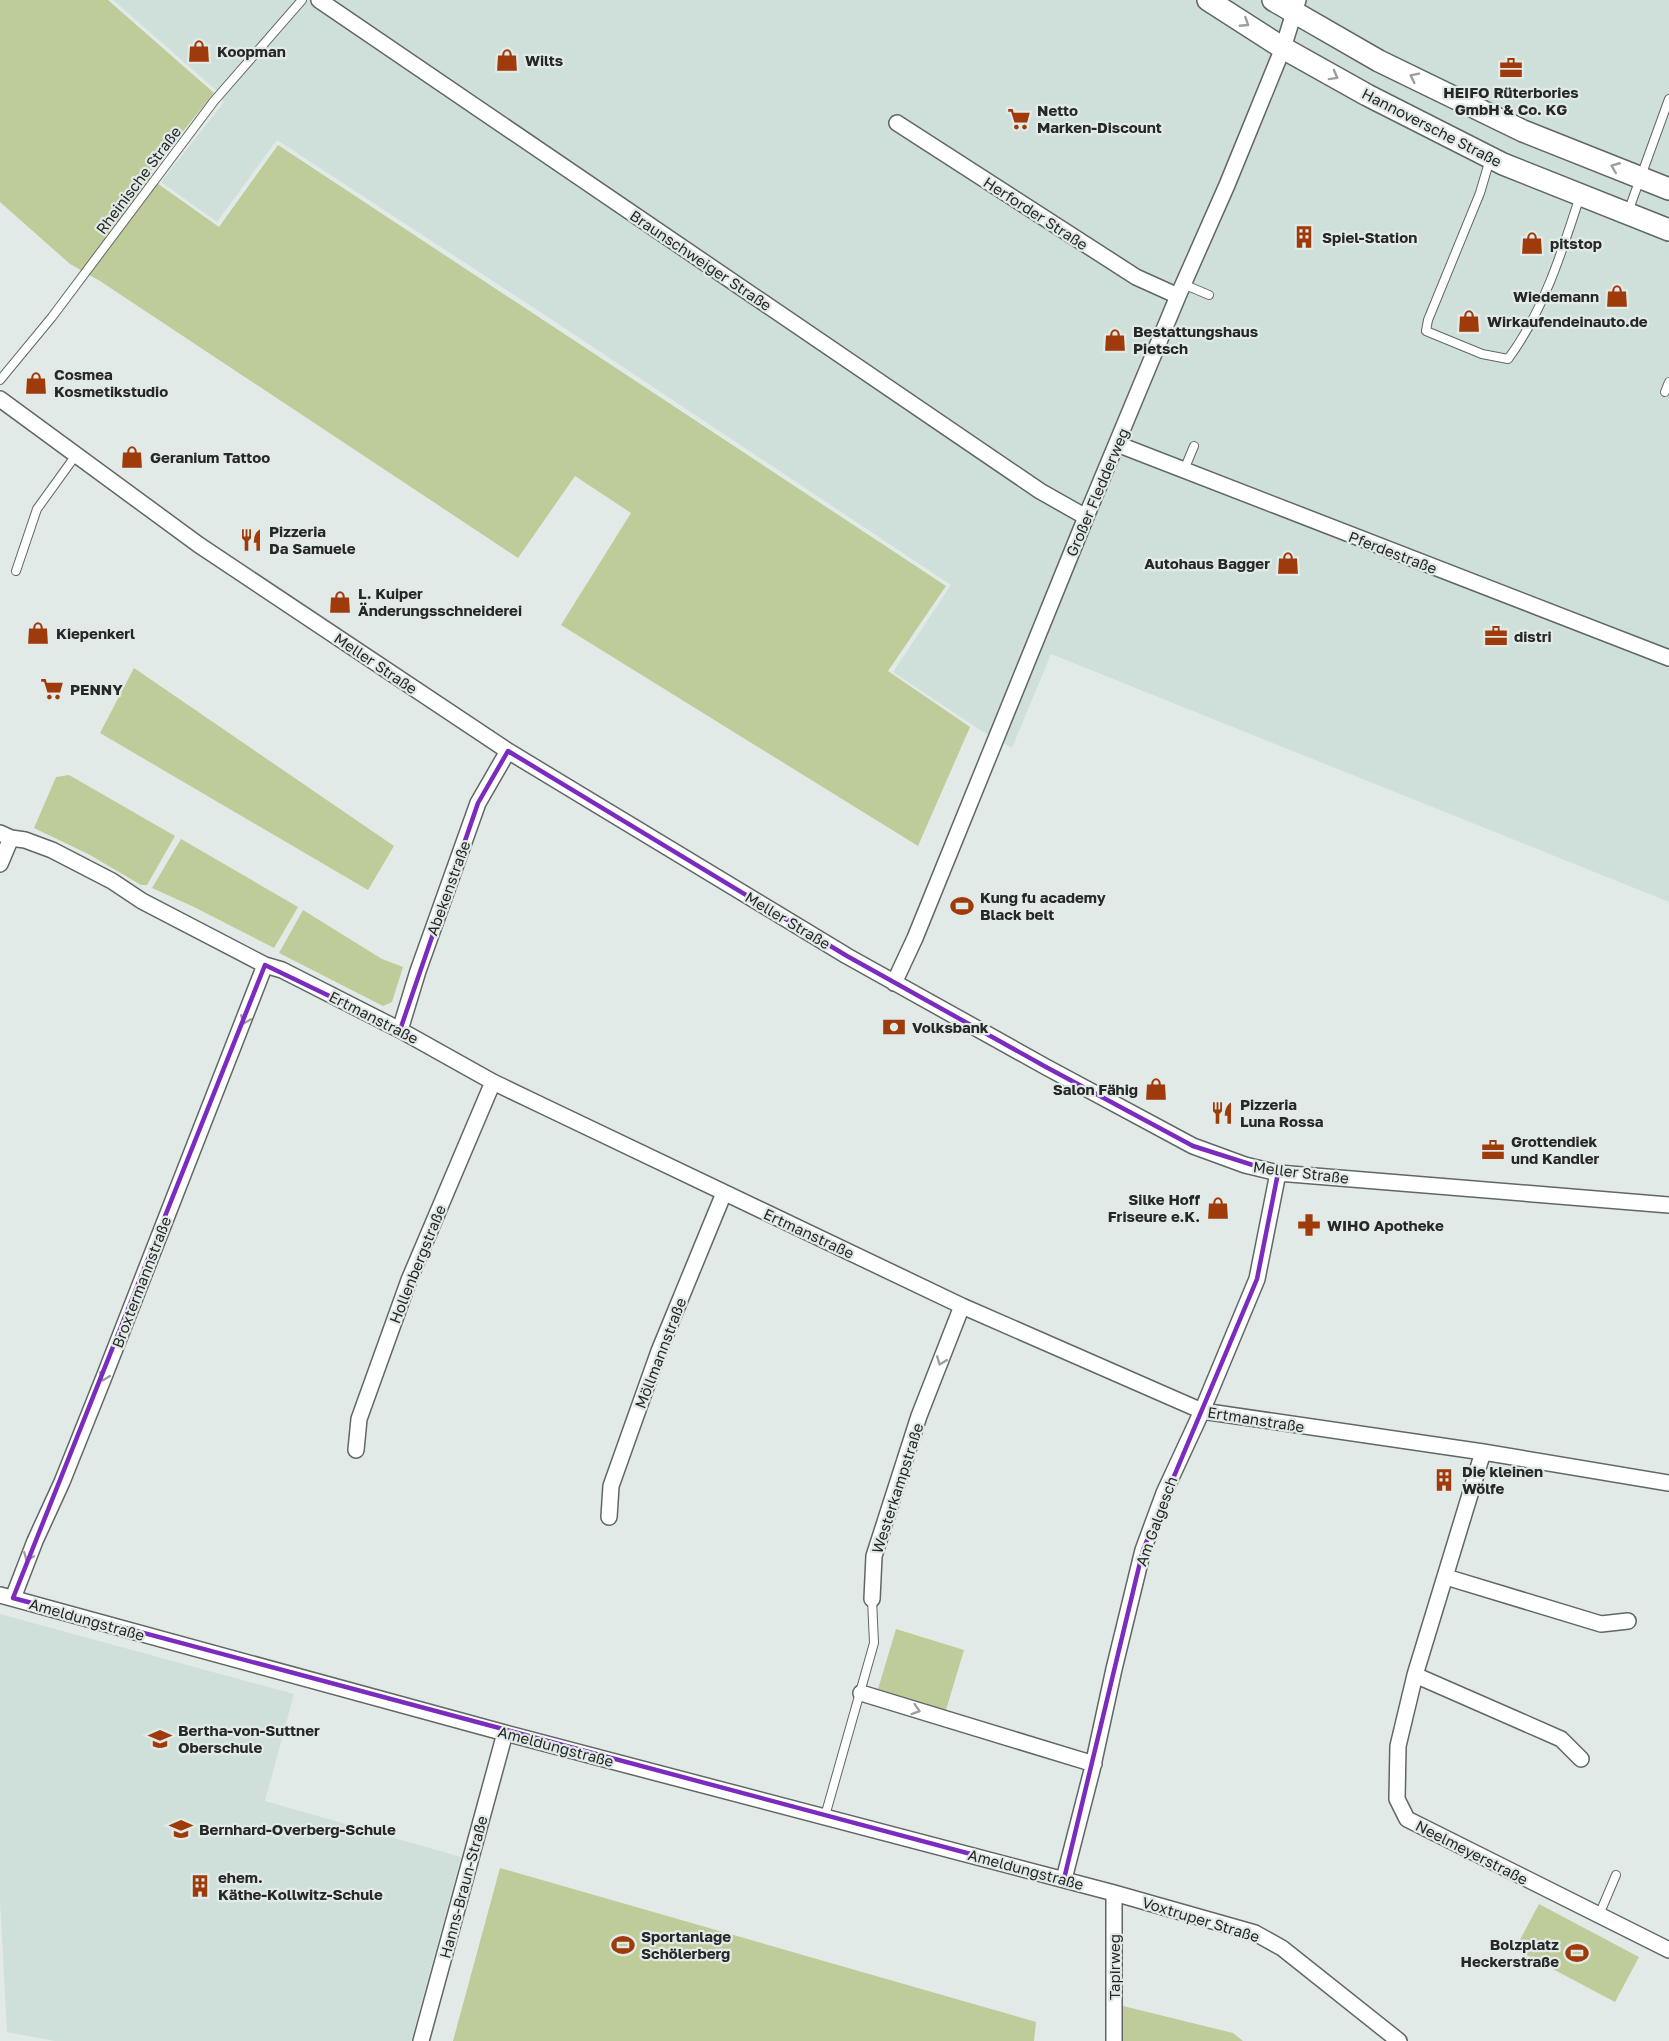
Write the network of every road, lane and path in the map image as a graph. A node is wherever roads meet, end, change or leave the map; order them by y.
1 (302, 0) edge
2 (319, 0) edge
3 (1208, 0) edge
4 (1273, 0) edge
5 (1295, 6) edge
6 (1282, 48) junction
7 (1669, 99) edge
8 (897, 123) dead end
9 (1491, 158) junction
10 (1640, 177) junction
11 (1669, 189) edge
12 (1580, 195) junction
13 (1627, 213) junction
14 (1669, 230) edge
15 (1181, 290) junction
16 (1209, 295) dead end
17 (0, 380) edge
18 (1669, 382) edge
19 (1665, 392) dead end
20 (0, 399) edge
21 (1117, 444) junction
22 (1194, 446) dead end
23 (76, 455) junction
24 (1184, 470) junction
25 (1086, 516) junction
26 (16, 571) dead end
27 (1669, 658) edge
28 (508, 751) junction
29 (5, 836) edge
30 (0, 864) edge
31 (266, 965) junction
32 (894, 983) junction
33 (400, 1030) junction
34 (494, 1082) junction
35 (1278, 1173) junction
36 (724, 1193) junction
37 (1669, 1205) edge
38 (962, 1306) junction
39 (1202, 1411) junction
40 (356, 1450) dead end
41 (1483, 1452) junction
42 (1669, 1483) edge
43 (609, 1517) dead end
44 (1446, 1577) junction
45 (7, 1596) edge
46 (872, 1599) joint
47 (1628, 1621) dead end
48 (1415, 1675) junction
49 (861, 1693) junction
50 (505, 1733) junction
51 (1581, 1759) dead end
52 (1094, 1764) junction
53 (825, 1816) junction
54 (1616, 1875) dead end
55 (1064, 1879) junction
56 (1114, 1893) junction
57 (1599, 1915) junction
58 (1669, 1950) edge
59 (421, 2041) edge
60 (1114, 2041) edge
61 (1399, 2041) edge

1 - 17 lane, Rheinische Straße
2 - 25 street, Braunschweiger Straße
3 -> 6 main road, Hannoversche Straße
4 - 5 main road
5 - 6 street, Großer Fledderweg
10 -> 5 main road
6 -> 9 main road, Hannoversche Straße
6 - 15 street, Großer Fledderweg
7 - 10 lane
8 - 15 street, Herforder Straße
9 - 12 main road, Hannoversche Straße
9 - 12 lane
10 - 11 main road
10 - 13 lane
12 - 13 main road, Hannoversche Straße
13 - 14 main road, Hannoversche Straße
15 - 16 lane
15 - 21 street, Großer Fledderweg
18 - 19 lane
20 - 23 street, Meller Straße
21 - 24 street, Pferdestraße
21 - 25 street, Großer Fledderweg
22 - 24 lane
23 - 26 lane
23 - 28 street, Meller Straße
24 - 27 street, Pferdestraße
25 - 32 street, Großer Fledderweg
28 - 32 street, Meller Straße
28 - 33 street, Abekenstraße
29 - 30 street
29 - 31 street, Ertmanstraße
31 - 33 street, Ertmanstraße
31 -> 45 street, Broxtermannstraße
32 - 35 street, Meller Straße
33 - 34 street, Ertmanstraße
34 - 36 street, Ertmanstraße
34 - 40 street, Hollenbergstraße
35 - 37 street, Meller Straße
35 - 39 street, Am Galgesch
36 - 38 street, Ertmanstraße
36 - 43 street, Möllmannstraße
38 - 39 street, Ertmanstraße
38 -> 46 street, Westerkampstraße
39 - 41 street, Ertmanstraße
39 - 52 street, Am Galgesch
41 - 42 street, Ertmanstraße
41 - 44 street, Neelmeyerstraße
44 - 47 street
44 - 48 street, Neelmeyerstraße
45 - 50 street, Ameldungstraße
46 - 49 lane, Westerkampstraße
48 - 51 street
48 - 57 street, Neelmeyerstraße
49 -> 52 street
49 - 53 lane, Westerkampstraße
50 - 53 street, Ameldungstraße
50 - 59 street, Hanns-Braun-Straße
52 - 55 street, Am Galgesch
53 - 55 street, Ameldungstraße
54 - 57 lane
55 - 56 street, Ameldungstraße
56 - 60 street, Tapirweg
56 - 61 street, Voxtruper Straße
57 - 58 street, Neelmeyerstraße

